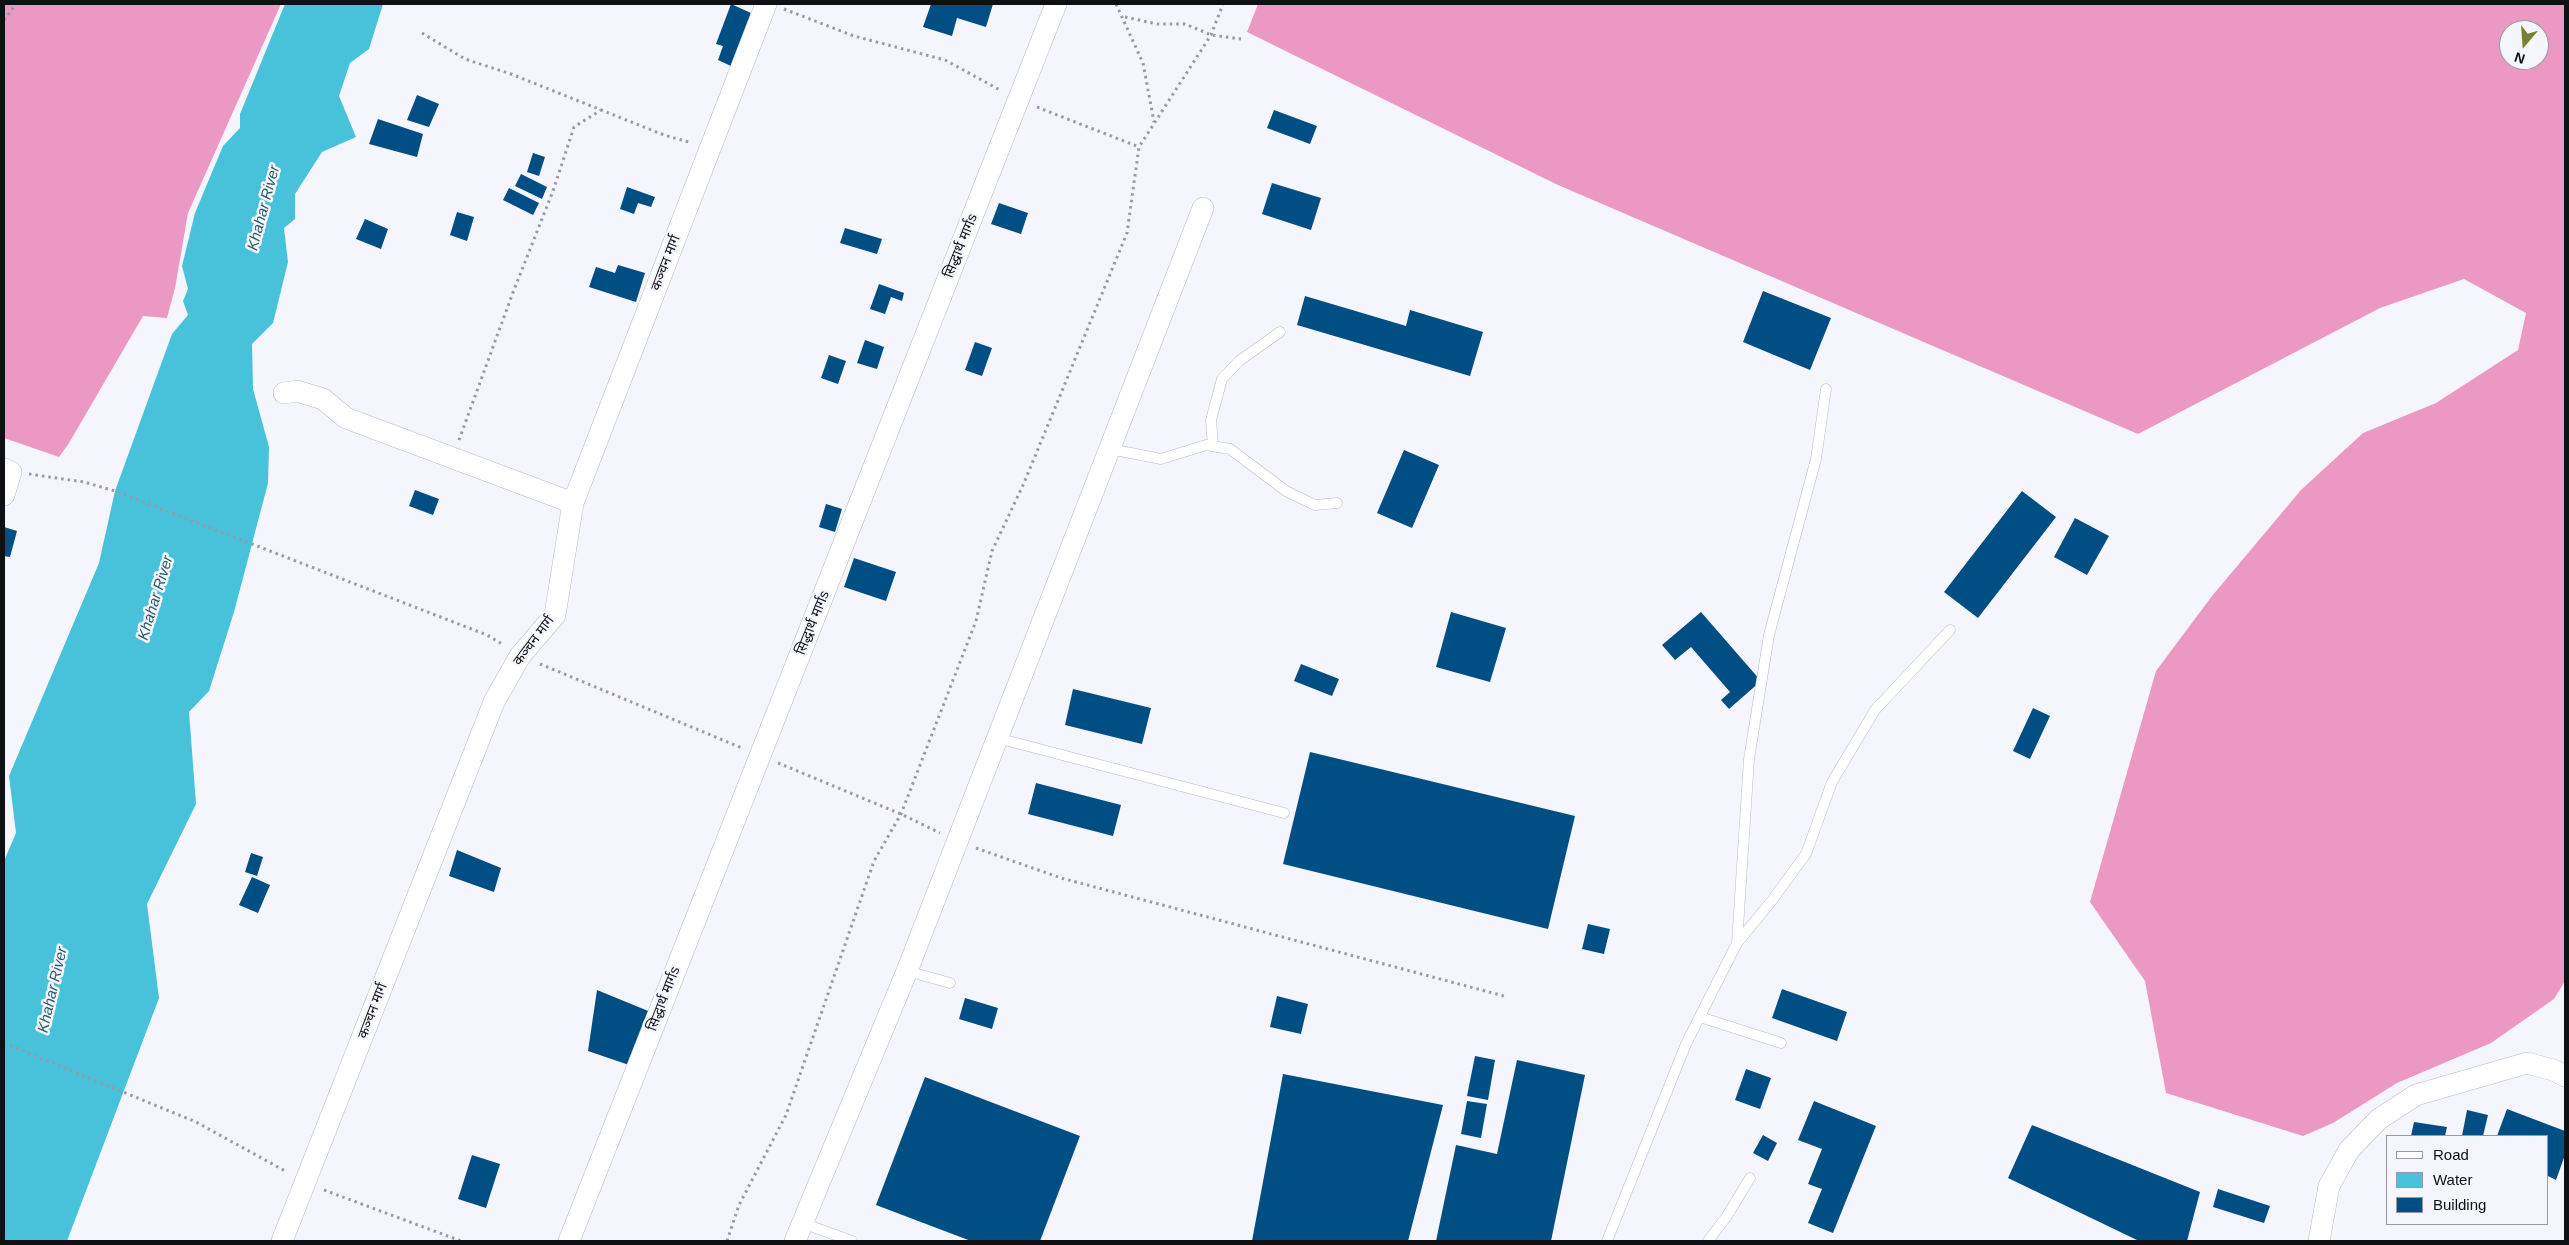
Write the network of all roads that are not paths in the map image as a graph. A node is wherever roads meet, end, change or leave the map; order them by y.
1 (1056, 4) edge
2 (772, 5) edge
3 (1203, 208) dead end
4 (1280, 332) dead end
5 (1826, 390) dead end
6 (284, 393) dead end
7 (1213, 446) junction
8 (1110, 449) junction
9 (7, 470) edge
10 (4, 495) edge
11 (573, 503) junction
12 (1337, 503) dead end
13 (1950, 630) dead end
14 (997, 738) junction
15 (1284, 812) dead end
16 (1737, 942) junction
17 (907, 971) junction
18 (950, 983) dead end
19 (1700, 1017) junction
20 (1781, 1044) dead end
21 (2565, 1076) edge
22 (1750, 1178) dead end
23 (798, 1232) edge
24 (282, 1241) edge
25 (569, 1241) edge
26 (852, 1241) edge
27 (1607, 1241) edge
28 (1708, 1241) edge
29 (2319, 1241) edge

1 - 25 street, सिद्धार्थ मार्गs
2 - 11 street, कञ्चन मार्ग
3 - 8 street
4 - 7 lane
5 - 16 lane
6 - 11 street
7 - 8 lane
7 - 12 lane
8 - 14 street
9 - 10 street
11 - 24 street, कञ्चन मार्ग
13 - 16 lane
14 - 15 lane
14 - 17 street
16 - 19 lane
17 - 18 lane
17 - 23 street
19 - 20 lane
19 - 27 lane
21 - 29 street
22 - 28 lane
23 - 26 lane

